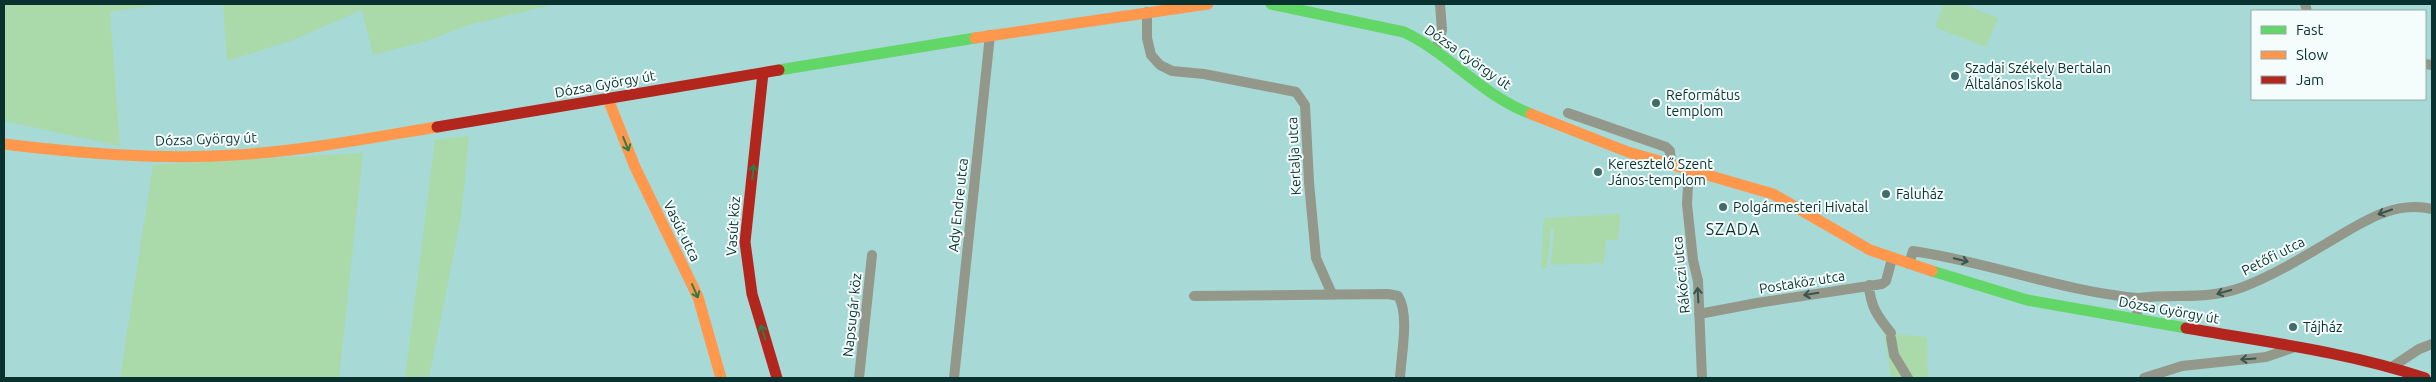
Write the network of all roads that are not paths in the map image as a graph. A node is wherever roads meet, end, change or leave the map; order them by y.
1 (1208, 4) edge
2 (1271, 4) edge
3 (1440, 4) edge
4 (1314, 8) edge
5 (1147, 12) junction
6 (990, 35) junction
7 (1435, 51) junction
8 (763, 73) junction
9 (608, 99) junction
10 (1568, 113) dead end
11 (4, 144) edge
12 (1670, 165) junction
13 (1689, 170) junction
14 (2432, 209) edge
15 (872, 255) dead end
16 (1892, 259) junction
17 (1909, 264) junction
18 (1864, 286) junction
19 (1332, 294) junction
20 (1194, 296) dead end
21 (2138, 298) junction
22 (1699, 314) junction
23 (2137, 320) junction
24 (2432, 344) edge
25 (2295, 347) junction
26 (2392, 367) junction
27 (721, 378) edge
28 (777, 378) edge
29 (859, 378) edge
30 (954, 378) edge
31 (1400, 378) edge
32 (1702, 378) edge
33 (1908, 378) edge
34 (2144, 378) edge
35 (2425, 378) edge

1 - 5 main road, Dózsa György út
2 - 4 main road, Dózsa György út
3 - 7 street
4 - 7 main road, Dózsa György út
5 - 6 main road, Dózsa György út
5 - 19 street, Kertalja utca
6 - 8 main road, Dózsa György út
6 - 30 street, Ady Endre utca
7 - 12 main road, Dózsa György út
8 - 9 main road, Dózsa György út
28 -> 8 main road, Vasút köz
9 - 11 main road, Dózsa György út
9 -> 27 main road, Vasút utca
10 - 12 street
12 - 13 main road, Dózsa György út
13 - 16 main road, Dózsa György út
22 -> 13 street, Rákóczi utca
14 -> 21 street, Petőfi utca
15 - 29 street, Napsugár köz
16 - 17 main road, Dózsa György út
16 - 18 street, Postaköz utca
17 -> 21 street, Dózsa György út
17 - 23 main road, Dózsa György út
18 -> 22 street, Postaköz utca
18 - 33 street
19 - 20 street
19 - 31 street
21 - 23 street
22 - 32 street, Rákóczi utca
23 - 25 main road, Dózsa György út
24 - 26 street
25 - 26 main road, Dózsa György út
25 -> 34 street
26 - 35 main road, Dózsa György út

